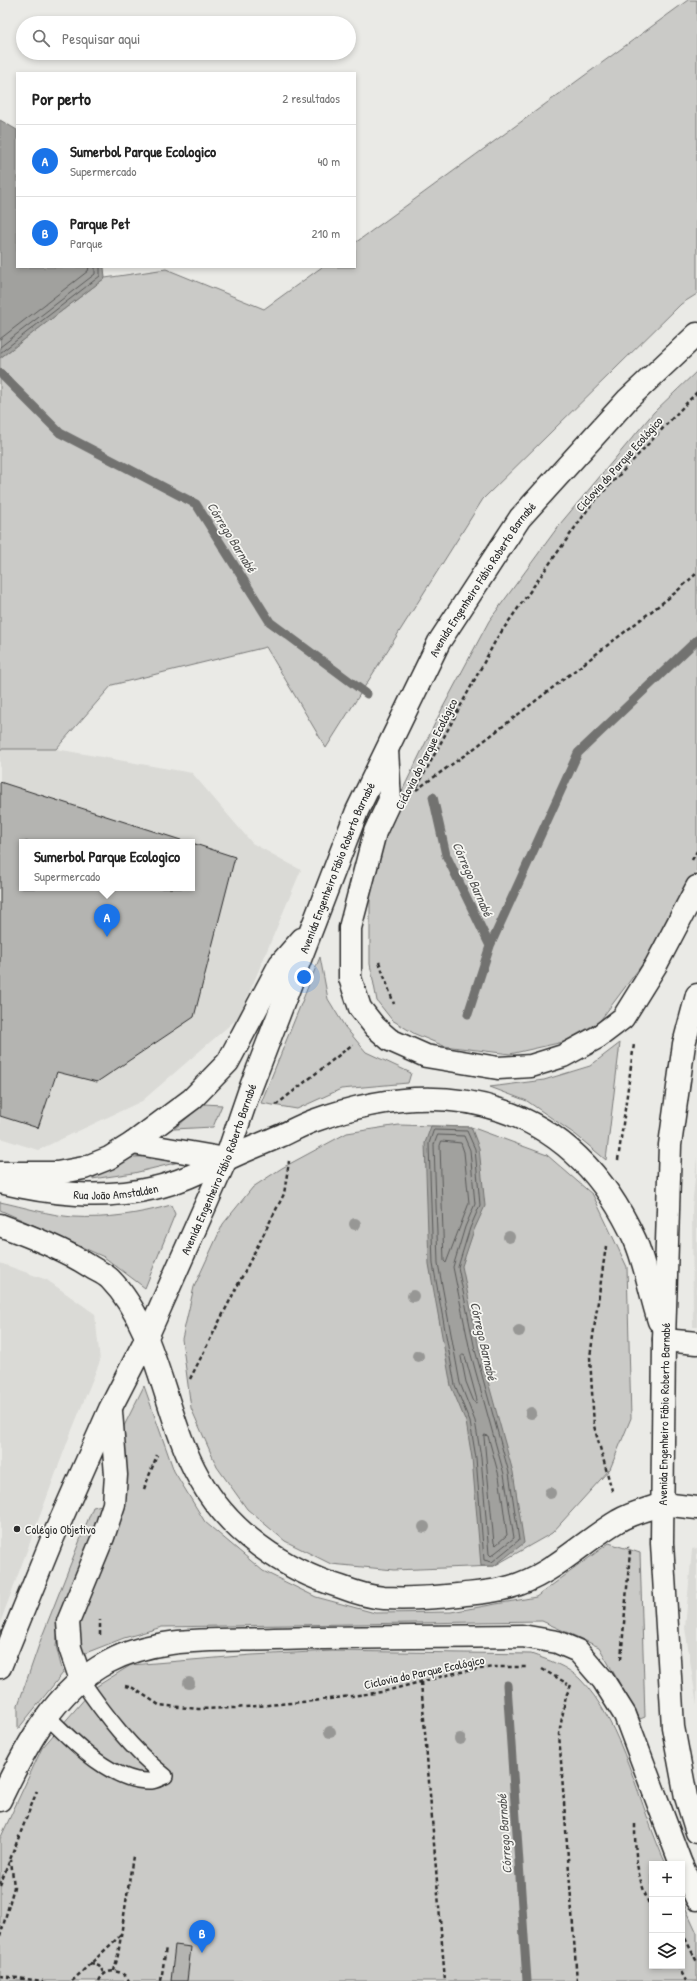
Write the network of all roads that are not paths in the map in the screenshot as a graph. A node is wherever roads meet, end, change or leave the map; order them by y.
1 (697, 334) edge
2 (387, 747) junction
3 (697, 887) edge
4 (313, 926) junction
5 (697, 995) edge
6 (133, 1143) junction
7 (226, 1159) junction
8 (0, 1173) edge
9 (0, 1182) edge
10 (0, 1225) edge
11 (147, 1337) junction
12 (664, 1340) junction
13 (697, 1343) edge
14 (110, 1409) junction
15 (663, 1504) junction
16 (697, 1508) edge
17 (0, 1667) edge
18 (81, 1680) junction
19 (46, 1715) junction
20 (0, 1800) edge
21 (697, 1832) edge
22 (680, 1861) edge
23 (685, 1872) edge
24 (697, 1899) edge

1 - 2 main road, Avenida Engenheiro Fábio Roberto Barnabé
2 - 3 main road
2 - 4 main road, Avenida Engenheiro Fábio Roberto Barnabé
4 - 6 main road
4 - 7 main road, Avenida Engenheiro Fábio Roberto Barnabé
5 - 12 main road, Avenida Engenheiro Fábio Roberto Barnabé
6 - 7 main road
6 - 8 main road
7 - 9 main road, Rua João Amstalden
7 - 11 main road, Avenida Engenheiro Fábio Roberto Barnabé
7 - 12 main road, Rua João Amstalden
10 - 11 main road
11 - 14 main road, Avenida Engenheiro Fábio Roberto Barnabé
11 - 15 main road
12 - 13 main road
12 - 15 main road, Avenida Engenheiro Fábio Roberto Barnabé
14 - 17 main road, Avenida Engenheiro Fábio Roberto Barnabé
14 - 18 main road
15 - 16 main road
15 - 21 main road, Avenida Engenheiro Fábio Roberto Barnabé
18 - 19 main road
18 - 19 lane
18 - 22 main road
19 - 20 main road
23 - 24 main road

